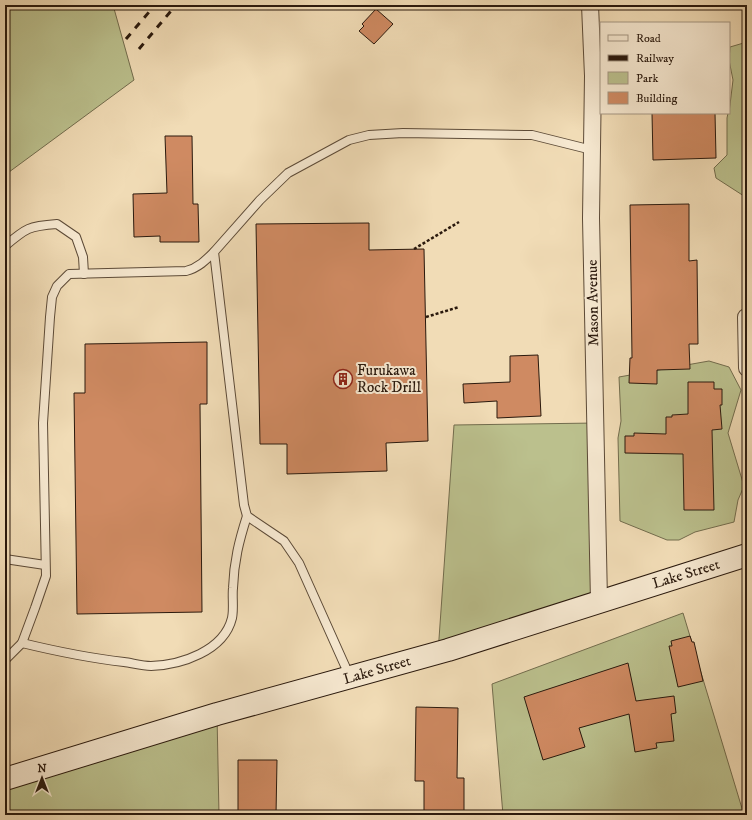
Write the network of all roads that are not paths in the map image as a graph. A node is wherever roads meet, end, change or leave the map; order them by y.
1 (590, 5) edge
2 (592, 150) junction
3 (5, 246) edge
4 (214, 252) junction
5 (84, 274) junction
6 (746, 317) dead end
7 (747, 368) edge
8 (247, 516) junction
9 (747, 555) edge
10 (5, 559) edge
11 (45, 565) junction
12 (599, 601) junction
13 (22, 643) junction
14 (5, 660) edge
15 (350, 677) junction
16 (5, 779) edge

1 - 2 street, Mason Avenue
2 - 4 lane
2 - 12 street, Mason Avenue
3 - 5 lane
4 - 5 lane
4 - 8 lane
5 - 11 lane
6 - 7 street
8 - 13 lane
8 - 15 lane
9 - 12 street, Lake Street
10 - 11 lane
11 - 13 lane
12 - 15 street, Lake Street
13 - 14 lane
15 - 16 street, Lake Street

